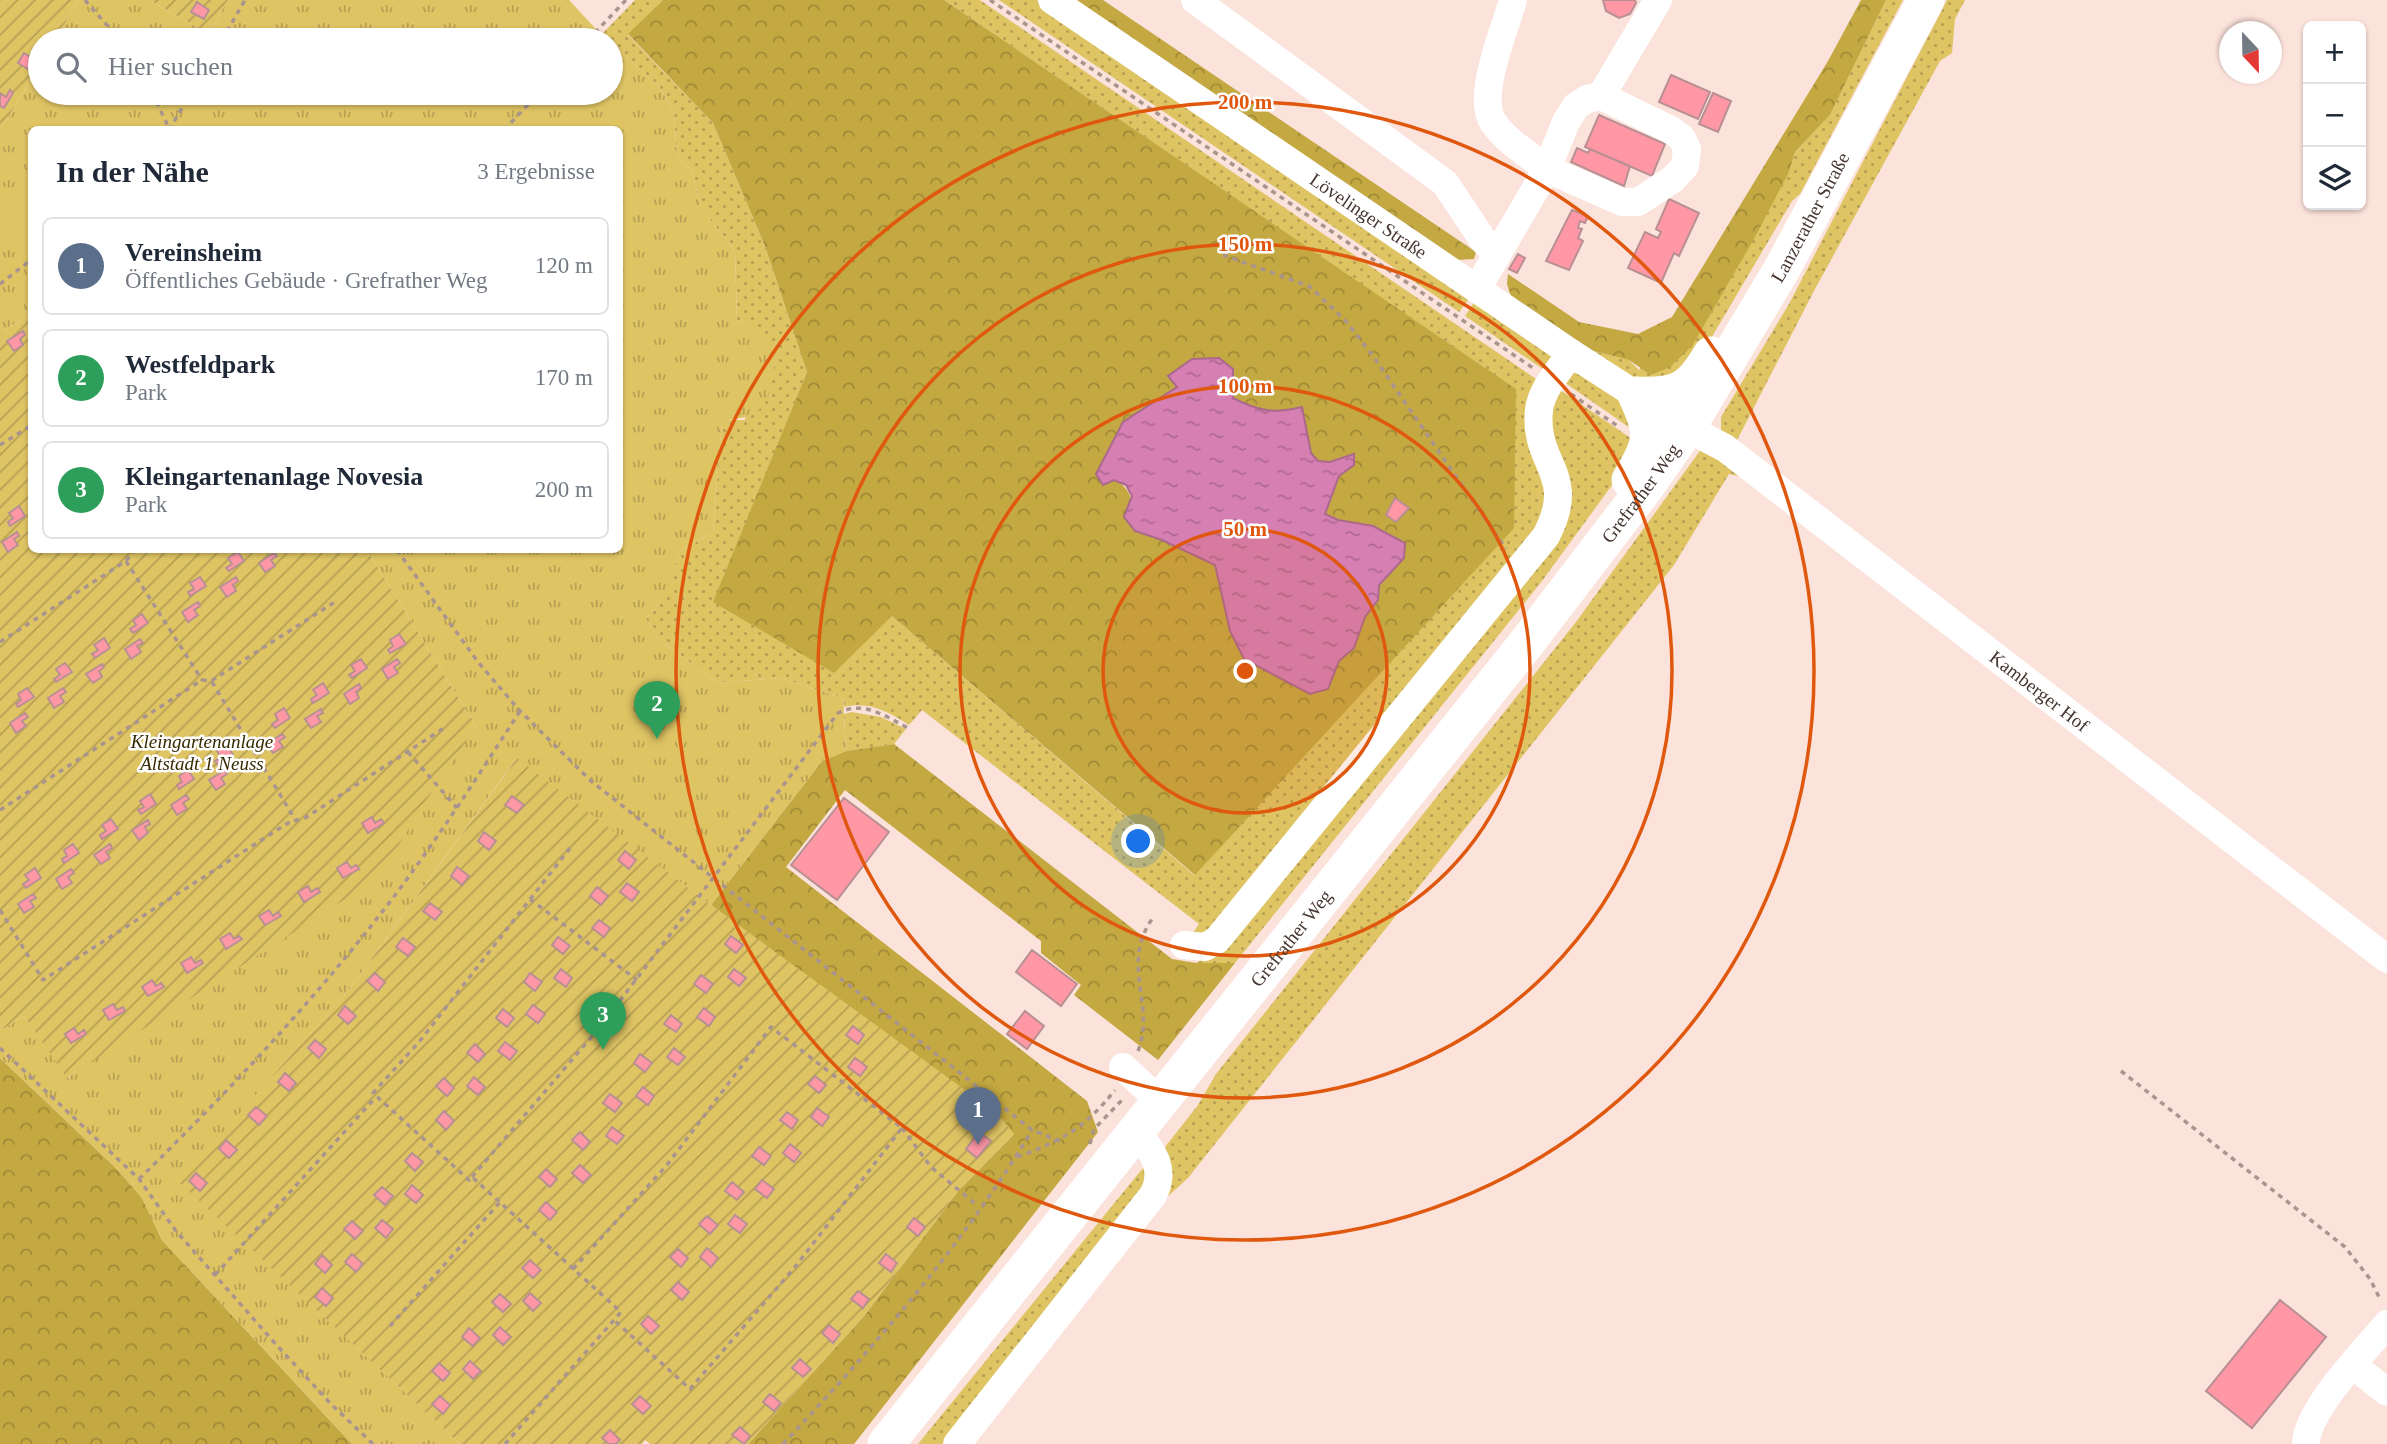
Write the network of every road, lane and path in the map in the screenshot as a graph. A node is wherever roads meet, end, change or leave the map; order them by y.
1 (85, 0) edge
2 (245, 0) edge
3 (626, 0) edge
4 (990, 0) edge
5 (1052, 0) edge
6 (1195, 0) edge
7 (1513, 0) edge
8 (1658, 0) edge
9 (1926, 0) edge
10 (110, 28) edge
11 (229, 28) edge
12 (599, 28) edge
13 (1601, 96) junction
14 (158, 105) edge
15 (184, 105) edge
16 (528, 105) edge
17 (168, 126) edge
18 (172, 126) edge
19 (509, 126) edge
20 (1547, 169) junction
21 (1497, 255) junction
22 (1223, 256) dead end
23 (28, 262) edge
24 (1782, 269) junction
25 (0, 284) edge
26 (1477, 289) junction
27 (1571, 353) junction
28 (1553, 381) junction
29 (1640, 406) junction
30 (28, 428) edge
31 (1687, 428) junction
32 (0, 445) edge
33 (133, 553) edge
34 (399, 553) edge
35 (126, 561) junction
36 (1520, 568) junction
37 (338, 600) dead end
38 (0, 642) edge
39 (1525, 645) junction
40 (202, 680) junction
41 (211, 681) junction
42 (520, 711) junction
43 (444, 728) dead end
44 (908, 728) dead end
45 (408, 751) junction
46 (457, 808) junction
47 (0, 810) edge
48 (296, 821) junction
49 (570, 848) dead end
50 (712, 879) junction
51 (530, 899) junction
52 (0, 910) edge
53 (1152, 919) dead end
54 (1184, 944) dead end
55 (2387, 959) edge
56 (637, 980) junction
57 (0, 1048) edge
58 (1126, 1070) junction
59 (2121, 1071) dead end
60 (377, 1096) junction
61 (1160, 1101) junction
62 (902, 1128) junction
63 (1032, 1130) junction
64 (1136, 1130) junction
65 (1060, 1141) junction
66 (1015, 1158) junction
67 (472, 1177) junction
68 (139, 1179) junction
69 (500, 1202) junction
70 (979, 1207) junction
71 (573, 1269) junction
72 (215, 1275) junction
73 (614, 1320) junction
74 (2387, 1324) edge
75 (390, 1326) dead end
76 (2354, 1366) junction
77 (2387, 1392) edge
78 (373, 1444) edge
79 (505, 1444) edge
80 (783, 1444) edge
81 (886, 1444) edge
82 (957, 1444) edge
83 (2306, 1444) edge

1 - 10 path
2 - 11 path
3 - 12 path
4 - 28 path
5 - 26 street, Lövelinger Straße
6 - 21 street
7 - 20 street
8 - 13 street
9 - 24 main road, Lanzerather Straße
13 - 20 street
13 - 20 street
14 - 17 path
15 - 18 path
16 - 19 path
20 - 21 street
21 - 26 street
22 - 36 path
23 - 25 path
24 - 29 main road
24 - 31 main road, Lanzerather Straße
26 - 27 street, Lövelinger Straße
27 - 28 street
27 - 29 street, Lövelinger Straße
28 - 29 path
28 - 36 street
29 - 31 street, Lövelinger Straße
29 - 39 main road
30 - 32 path
31 - 39 main road, Grefrather Weg
31 - 55 street, Kamberger Hof
33 - 35 path
34 - 42 path
35 - 38 path
35 - 40 path
36 - 54 street
37 - 41 path
39 - 61 main road, Grefrather Weg
40 - 41 path
40 - 47 path
41 - 48 path
42 - 46 path
42 - 50 path
43 - 45 path
44 - 50 path
45 - 46 path
45 - 48 path
46 - 68 path
48 - 52 path
49 - 51 path
50 - 56 path
50 - 63 path
51 - 56 path
51 - 60 path
53 - 58 path
56 - 67 path
57 - 68 path
58 - 61 street
58 - 65 path
59 - 74 path
60 - 67 path
60 - 72 path
61 - 64 main road, Grefrather Weg
62 - 70 path
62 - 71 path
62 - 73 path
63 - 65 path
63 - 66 path
64 - 81 main road, Grefrather Weg
64 - 82 street
65 - 66 path
66 - 70 path
67 - 69 path
68 - 72 path
69 - 71 path
69 - 75 path
70 - 80 path
71 - 73 path
72 - 78 path
73 - 79 path
74 - 76 street
76 - 77 street
76 - 83 street

